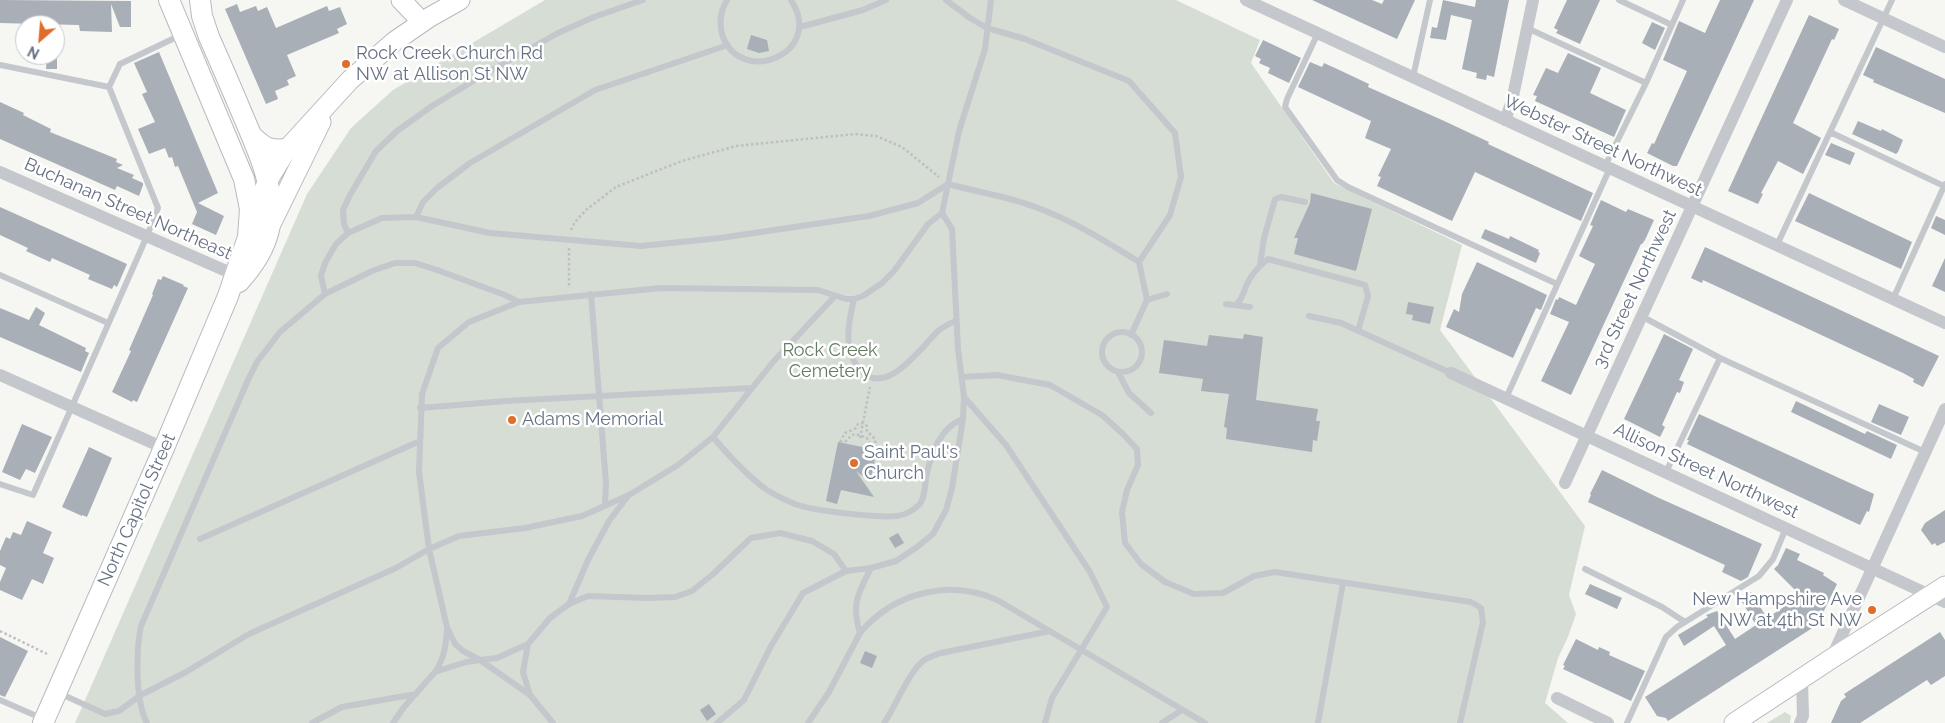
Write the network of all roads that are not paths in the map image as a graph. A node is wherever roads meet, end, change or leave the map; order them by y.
1 (169, 0) edge
2 (184, 0) edge
3 (200, 0) edge
4 (401, 0) edge
5 (460, 0) edge
6 (643, 0) edge
7 (728, 0) edge
8 (791, 0) edge
9 (886, 0) edge
10 (946, 0) edge
11 (991, 0) edge
12 (1246, 0) edge
13 (1430, 0) edge
14 (1533, 0) edge
15 (1619, 0) edge
16 (1683, 0) edge
17 (1786, 0) edge
18 (1844, 0) edge
19 (1892, 0) edge
20 (1883, 18) junction
21 (422, 22) junction
22 (1672, 25) junction
23 (800, 27) junction
24 (987, 28) junction
25 (1528, 28) junction
26 (1318, 33) junction
27 (183, 34) junction
28 (728, 45) junction
29 (1945, 47) edge
30 (214, 49) junction
31 (0, 65) edge
32 (1413, 77) junction
33 (1646, 83) junction
34 (109, 87) junction
35 (334, 99) junction
36 (1505, 120) junction
37 (1830, 132) junction
38 (252, 136) junction
39 (287, 149) junction
40 (1608, 167) junction
41 (0, 172) edge
42 (267, 182) junction
43 (948, 184) junction
44 (1945, 185) edge
45 (1305, 202) dead end
46 (1692, 206) junction
47 (942, 213) junction
48 (416, 218) junction
49 (270, 226) junction
50 (348, 233) junction
51 (147, 236) junction
52 (248, 237) junction
53 (1777, 245) junction
54 (1140, 262) junction
55 (1260, 265) junction
56 (0, 275) edge
57 (239, 277) junction
58 (1557, 284) junction
59 (325, 294) junction
60 (591, 294) junction
61 (1168, 294) dead end
62 (835, 296) junction
63 (1893, 298) junction
64 (854, 299) junction
65 (1147, 300) junction
66 (519, 302) junction
67 (1226, 304) dead end
68 (1236, 305) junction
69 (1250, 307) dead end
70 (1309, 316) dead end
71 (1641, 316) junction
72 (956, 321) junction
73 (108, 323) junction
74 (1945, 323) edge
75 (1358, 331) junction
76 (1132, 335) junction
77 (1720, 358) junction
78 (1118, 372) junction
79 (0, 375) edge
80 (1456, 375) joint
81 (962, 377) junction
82 (752, 388) junction
83 (599, 397) junction
84 (964, 397) junction
85 (1506, 398) junction
86 (71, 407) junction
87 (420, 408) junction
88 (1945, 410) edge
89 (1151, 413) dead end
90 (963, 419) junction
91 (1586, 435) junction
92 (713, 437) junction
93 (420, 441) junction
94 (164, 448) junction
95 (1926, 452) junction
96 (1666, 472) junction
97 (1565, 483) dead end
98 (0, 484) edge
99 (628, 495) junction
100 (605, 506) junction
101 (1786, 528) junction
102 (200, 539) dead end
103 (429, 549) junction
104 (871, 568) junction
105 (1872, 568) junction
106 (1585, 569) dead end
107 (846, 571) junction
108 (1343, 583) junction
109 (1940, 595) edge
110 (569, 604) junction
111 (1685, 622) junction
112 (447, 627) junction
113 (1050, 631) junction
114 (860, 633) junction
115 (528, 644) junction
116 (1080, 649) junction
117 (1831, 659) junction
118 (480, 660) junction
119 (435, 672) junction
120 (1802, 679) junction
121 (57, 692) junction
122 (416, 694) junction
123 (140, 695) junction
124 (530, 696) junction
125 (1556, 698) dead end
126 (0, 700) edge
127 (1182, 710) junction
128 (44, 722) edge
129 (147, 723) edge
130 (312, 723) edge
131 (394, 723) edge
132 (553, 723) edge
133 (718, 723) edge
134 (808, 723) edge
135 (884, 723) edge
136 (1045, 723) edge
137 (1162, 723) edge
138 (1205, 723) edge
139 (1318, 723) edge
140 (1460, 723) edge
141 (1608, 723) edge
142 (1627, 723) edge
143 (1734, 723) edge
144 (1800, 723) edge

1 - 27 main road
2 - 30 main road
3 - 30 main road
4 - 21 street
5 - 21 street
6 - 50 lane
7 - 28 lane
8 - 23 lane
9 - 23 lane
10 - 24 lane
11 - 24 lane
12 - 26 street, Webster Street Northwest
13 - 32 lane
14 - 25 street
15 - 22 lane
16 - 22 lane
17 - 46 street, 3rd Street Northwest
18 - 20 street
19 - 20 lane
20 - 29 street
20 - 37 lane
21 - 35 street
22 - 33 lane
23 - 28 lane
24 - 43 lane
24 - 54 lane
25 - 33 lane
25 - 36 street
26 - 32 street, Webster Street Northwest
26 - 58 lane
27 - 34 lane
27 - 52 main road
28 - 48 lane
30 - 38 main road, North Capitol Street
31 - 34 lane
32 - 36 street, Webster Street Northwest
33 - 40 lane
34 - 51 lane
35 - 39 street
35 - 49 street
36 - 40 street, Webster Street Northwest
37 - 44 lane
37 - 53 lane
38 - 39 main road
38 - 42 main road, North Capitol Street
39 - 42 street
40 - 46 street, Webster Street Northwest
40 - 58 lane
41 - 51 street, Buchanan Street Northeast
42 - 49 main road, North Capitol Street
42 - 52 street
43 - 47 lane
43 - 48 lane
43 - 54 lane
44 - 63 lane
45 - 55 lane
46 - 53 street, Webster Street Northwest
46 - 71 street, 3rd Street Northwest
47 - 64 lane
47 - 72 lane
48 - 50 lane
49 - 57 main road, North Capitol Street
50 - 59 lane
51 - 57 street, Buchanan Street Northeast
51 - 73 lane
52 - 57 main road
53 - 63 street, Webster Street Northwest
54 - 65 lane
55 - 68 lane
55 - 75 lane
56 - 73 lane
57 - 94 main road, North Capitol Street
58 - 85 lane
59 - 66 lane
59 - 123 lane
60 - 62 lane
60 - 66 lane
60 - 83 lane
61 - 65 lane
62 - 64 lane
62 - 82 lane
63 - 74 street, Webster Street Northwest
64 - 72 lane
65 - 76 lane
66 - 87 lane
67 - 68 lane
68 - 69 lane
70 - 75 lane
71 - 77 lane
71 - 91 street, 3rd Street Northwest
72 - 81 lane
73 - 86 lane
75 - 80 lane
76 - 78 lane
76 - 78 lane
77 - 95 lane
77 - 96 lane
78 - 89 lane
79 - 86 street
80 - 85 street, Allison Street Northwest
81 - 84 lane
81 - 108 lane
82 - 83 lane
82 - 92 lane
83 - 87 lane
83 - 100 lane
84 - 90 lane
84 - 116 lane
85 - 91 street, Allison Street Northwest
86 - 94 street
86 - 98 lane
87 - 93 lane
88 - 95 street
90 - 92 lane
90 - 104 lane
91 - 96 street, Allison Street Northwest
91 - 97 street, 3rd Street Northwest
92 - 99 lane
93 - 102 lane
93 - 103 lane
94 - 121 main road, North Capitol Street
95 - 105 street
96 - 101 street, Allison Street Northwest
99 - 100 lane
99 - 110 lane
100 - 103 lane
101 - 105 street, Allison Street Northwest
101 - 111 lane
103 - 112 lane
103 - 123 lane
104 - 107 lane
104 - 114 lane
105 - 109 street, Allison Street Northwest
105 - 117 street
106 - 111 lane
107 - 110 lane
107 - 133 lane
108 - 139 lane
108 - 140 lane
109 - 117 street
110 - 115 lane
111 - 142 lane
112 - 118 lane
112 - 119 lane
113 - 114 lane
113 - 116 lane
113 - 135 lane
114 - 134 lane
115 - 118 lane
115 - 124 lane
116 - 127 lane
116 - 136 lane
117 - 120 street
118 - 119 lane
118 - 124 lane
119 - 122 lane
120 - 143 street
120 - 144 street
121 - 123 lane
121 - 128 main road, North Capitol Street
122 - 130 lane
122 - 131 lane
123 - 129 lane
124 - 132 lane
125 - 141 street
126 - 128 lane
127 - 137 lane
127 - 138 lane

